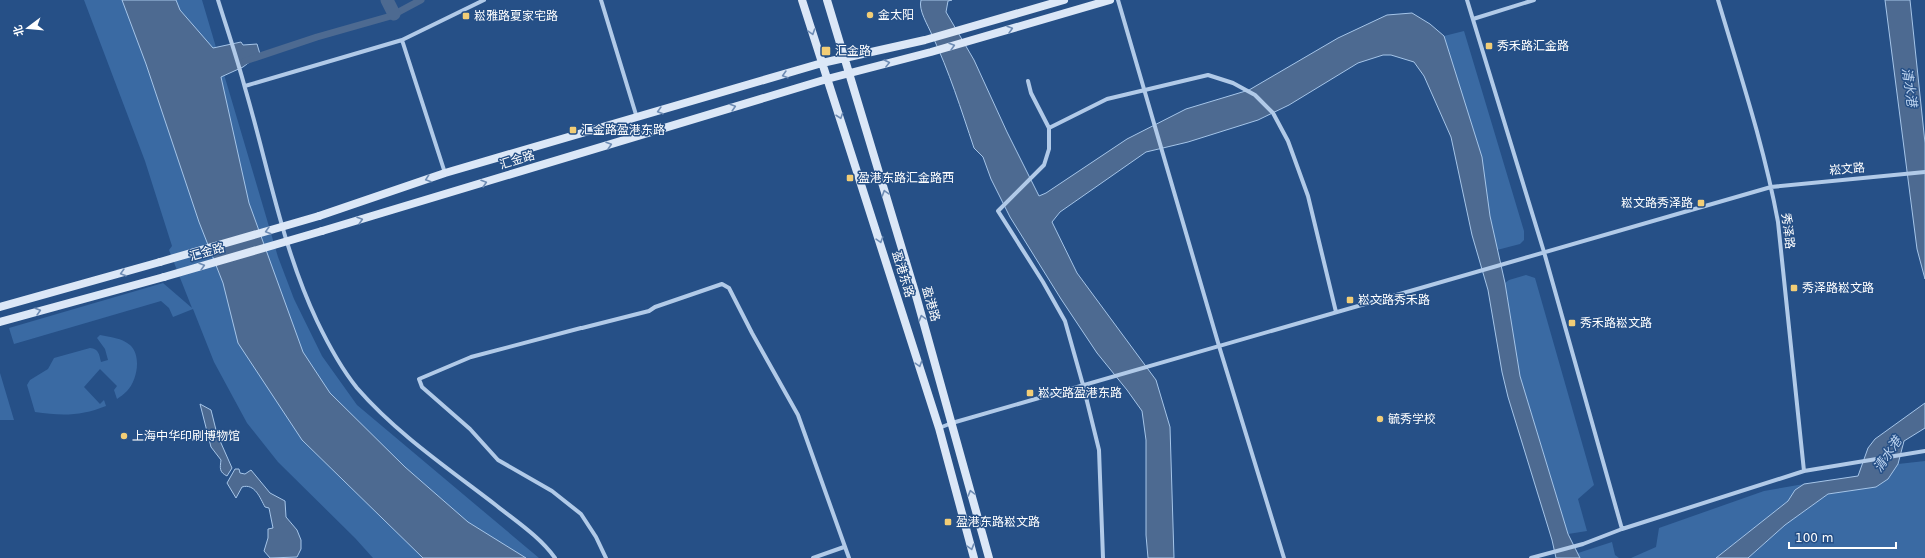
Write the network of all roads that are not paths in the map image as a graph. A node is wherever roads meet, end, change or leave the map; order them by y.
1 (218, 0) edge
2 (484, 0) edge
3 (602, 0) edge
4 (802, 0) edge
5 (827, 0) edge
6 (1064, 0) edge
7 (1110, 0) edge
8 (1118, 0) edge
9 (1468, 0) edge
10 (1534, 0) edge
11 (1718, 0) edge
12 (1473, 19) junction
13 (402, 40) junction
14 (844, 58) junction
15 (822, 64) junction
16 (849, 73) junction
17 (827, 79) junction
18 (1028, 81) dead end
19 (245, 86) junction
20 (1144, 90) junction
21 (637, 118) junction
22 (1049, 128) junction
23 (1925, 172) edge
24 (445, 173) junction
25 (1772, 186) junction
26 (1544, 252) junction
27 (0, 307) edge
28 (1336, 312) junction
29 (0, 322) edge
30 (1219, 346) junction
31 (1083, 386) junction
32 (952, 423) junction
33 (939, 428) junction
34 (1925, 451) edge
35 (1804, 470) junction
36 (1622, 529) junction
37 (844, 547) junction
38 (555, 558) edge
39 (606, 558) edge
40 (813, 558) edge
41 (849, 558) edge
42 (974, 558) edge
43 (989, 558) edge
44 (1103, 558) edge
45 (1284, 558) edge
46 (1531, 558) edge

1 - 19 street
2 - 13 street
3 - 21 street
4 -> 15 main road, 盈港东路
5 - 14 main road
6 - 14 main road, 汇金路
16 -> 7 main road, 汇金路
8 - 20 street
9 - 12 street
10 - 12 street
11 - 25 street, 秀泽路
12 - 26 street
13 - 19 street
13 - 24 street
14 - 15 main road, 汇金路
14 - 16 main road, 盈港路
15 - 17 main road, 盈港东路
15 -> 21 main road, 汇金路
16 - 17 main road, 汇金路
32 -> 16 main road, 盈港路
29 -> 17 main road, 汇金路, bridge
17 -> 33 main road, 盈港东路
18 - 22 street
19 - 38 street
20 - 22 street
20 - 28 street
20 - 30 street
21 - 24 main road, 汇金路
22 - 31 street
23 - 25 street, 崧文路
24 -> 27 main road, 汇金路, bridge
25 - 26 street, 崧文路
25 - 35 street, 秀泽路
26 - 28 street, 崧文路
26 - 36 street
28 - 30 street, 崧文路
30 - 31 street, 崧文路
30 - 45 street
31 - 32 street, 崧文路
31 - 44 street
32 - 33 street, 崧文路
43 -> 32 main road, 盈港路
33 -> 42 main road, 盈港东路
34 - 35 street
35 - 36 street
36 - 46 street
37 - 39 street
37 - 40 street
37 - 41 street

